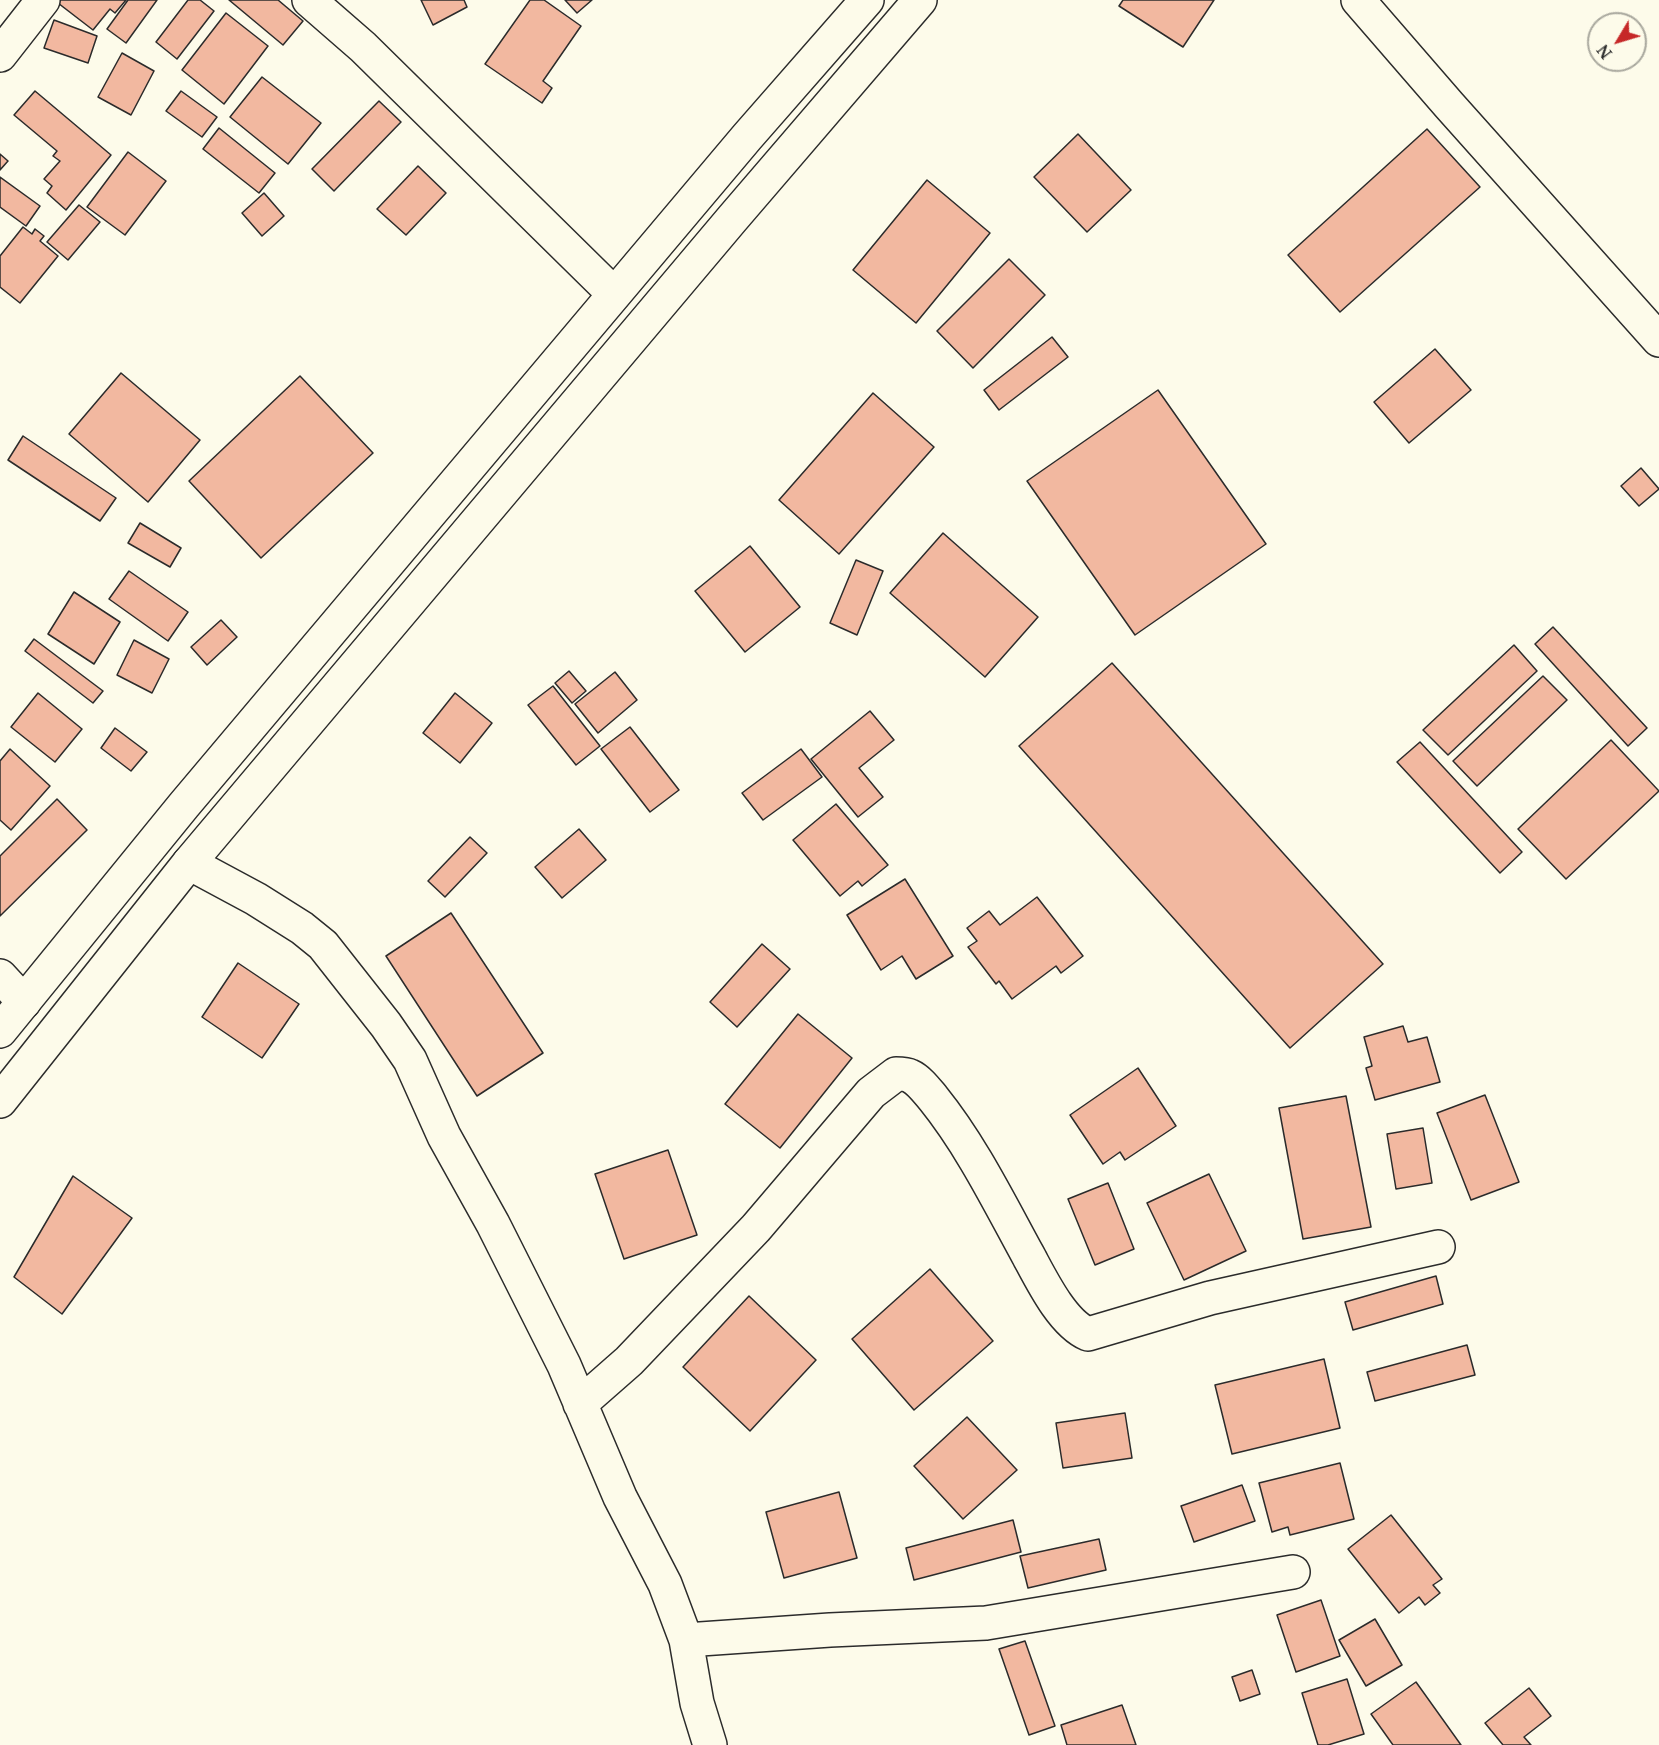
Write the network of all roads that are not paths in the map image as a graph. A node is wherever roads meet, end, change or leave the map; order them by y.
1 (44, 0) edge
2 (309, 0) edge
3 (867, 0) edge
4 (920, 0) edge
5 (1358, 0) edge
6 (0, 55) edge
7 (614, 294) junction
8 (1659, 340) edge
9 (189, 863) junction
10 (0, 976) edge
11 (24, 1002) junction
12 (0, 1031) edge
13 (0, 1101) edge
14 (1438, 1247) dead end
15 (580, 1404) junction
16 (1293, 1572) dead end
17 (686, 1640) junction
18 (710, 1745) edge

1 - 6 street
2 - 7 street
3 - 7 street
4 - 9 street
5 - 8 street
7 - 11 street
9 - 13 street
9 - 15 street
10 - 11 street
11 - 12 street
14 - 15 street
15 - 17 street
16 - 17 street
17 - 18 street

